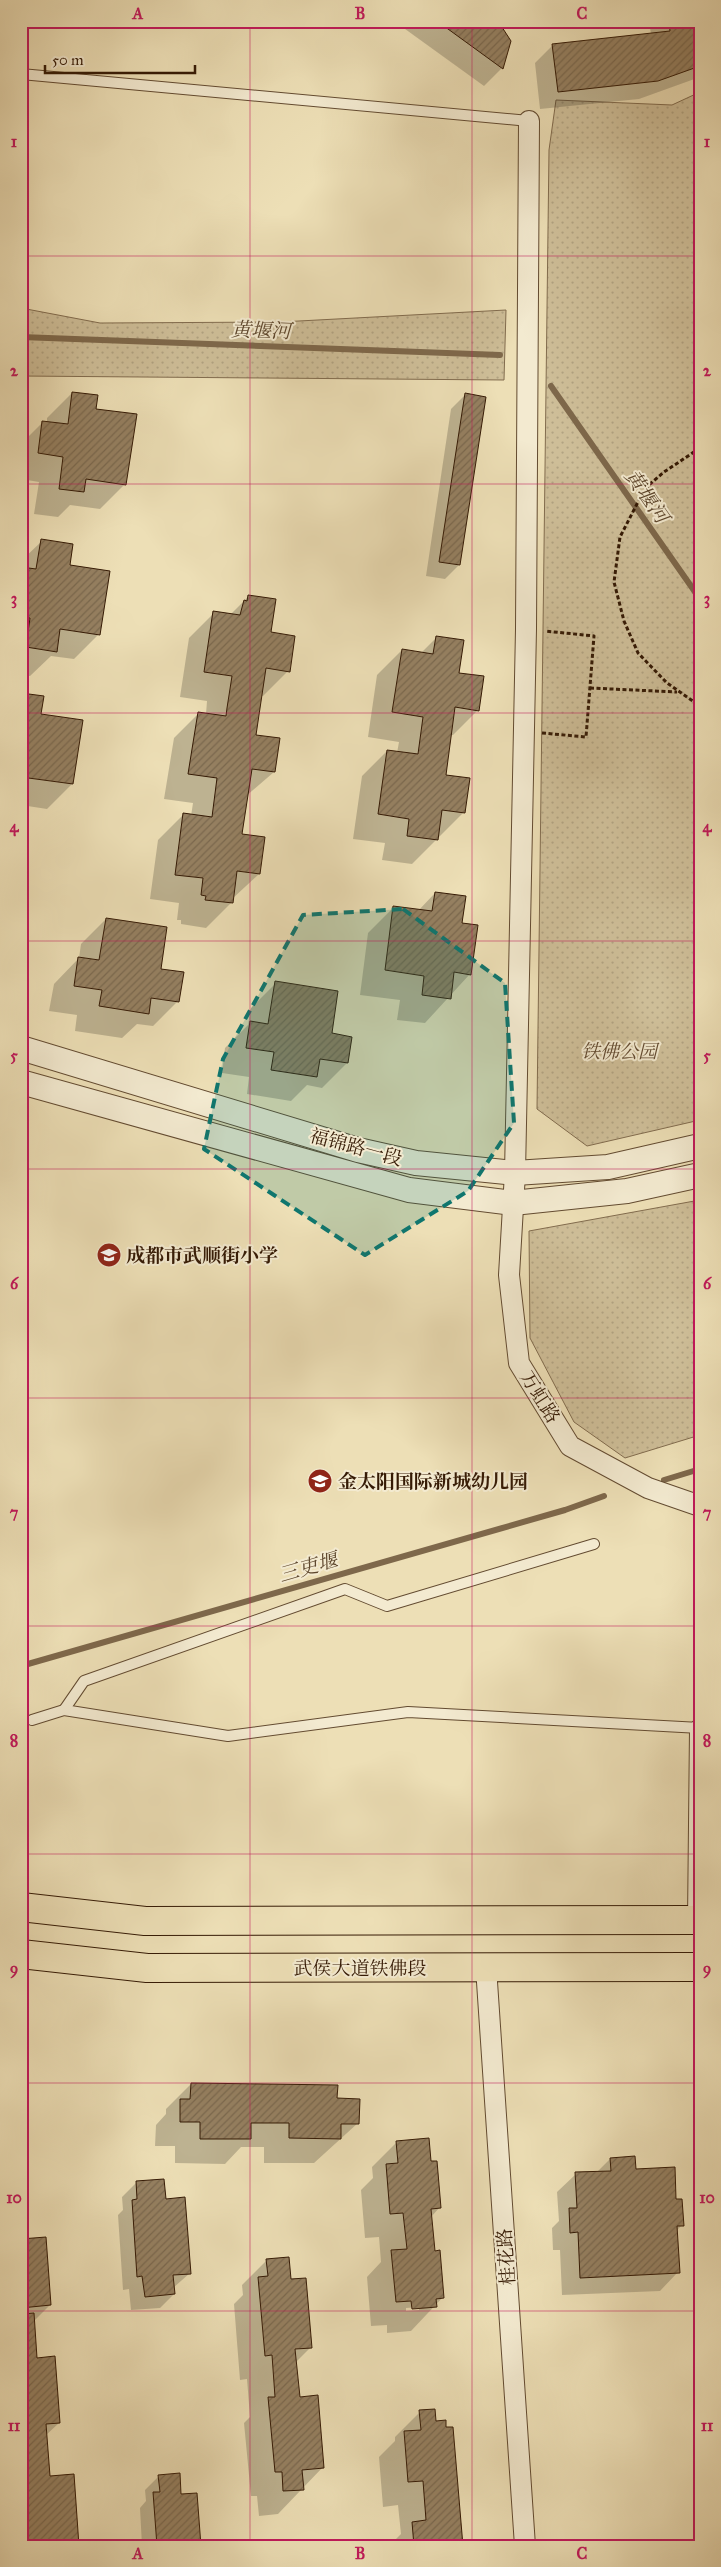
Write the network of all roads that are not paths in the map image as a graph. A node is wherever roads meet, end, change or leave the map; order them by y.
1 (21, 74) edge
2 (529, 121) joint
3 (21, 1048) edge
4 (21, 1082) edge
5 (700, 1146) edge
6 (515, 1173) junction
7 (700, 1175) edge
8 (513, 1203) junction
9 (700, 1506) edge
10 (594, 1544) dead end
11 (64, 1710) junction
12 (32, 1720) dead end
13 (700, 1729) edge
14 (21, 1907) edge
15 (699, 1920) edge
16 (21, 1954) edge
17 (700, 1967) edge
18 (486, 1968) junction
19 (526, 2546) edge

1 - 2 lane
2 - 6 street, 万虹路
3 - 6 street, 福锦路一段
4 - 8 street, 福锦路一段
5 - 6 street, 福锦路一段
6 - 8 street, 万虹路
7 - 8 street, 福锦路一段
8 - 9 street, 万虹路
10 - 11 lane
11 - 12 lane
11 - 13 lane
13 - 15 street
14 - 15 main road
16 - 18 main road, 武侯大道铁佛段
17 - 18 main road, 武侯大道铁佛段
18 - 19 street, 桂花路

